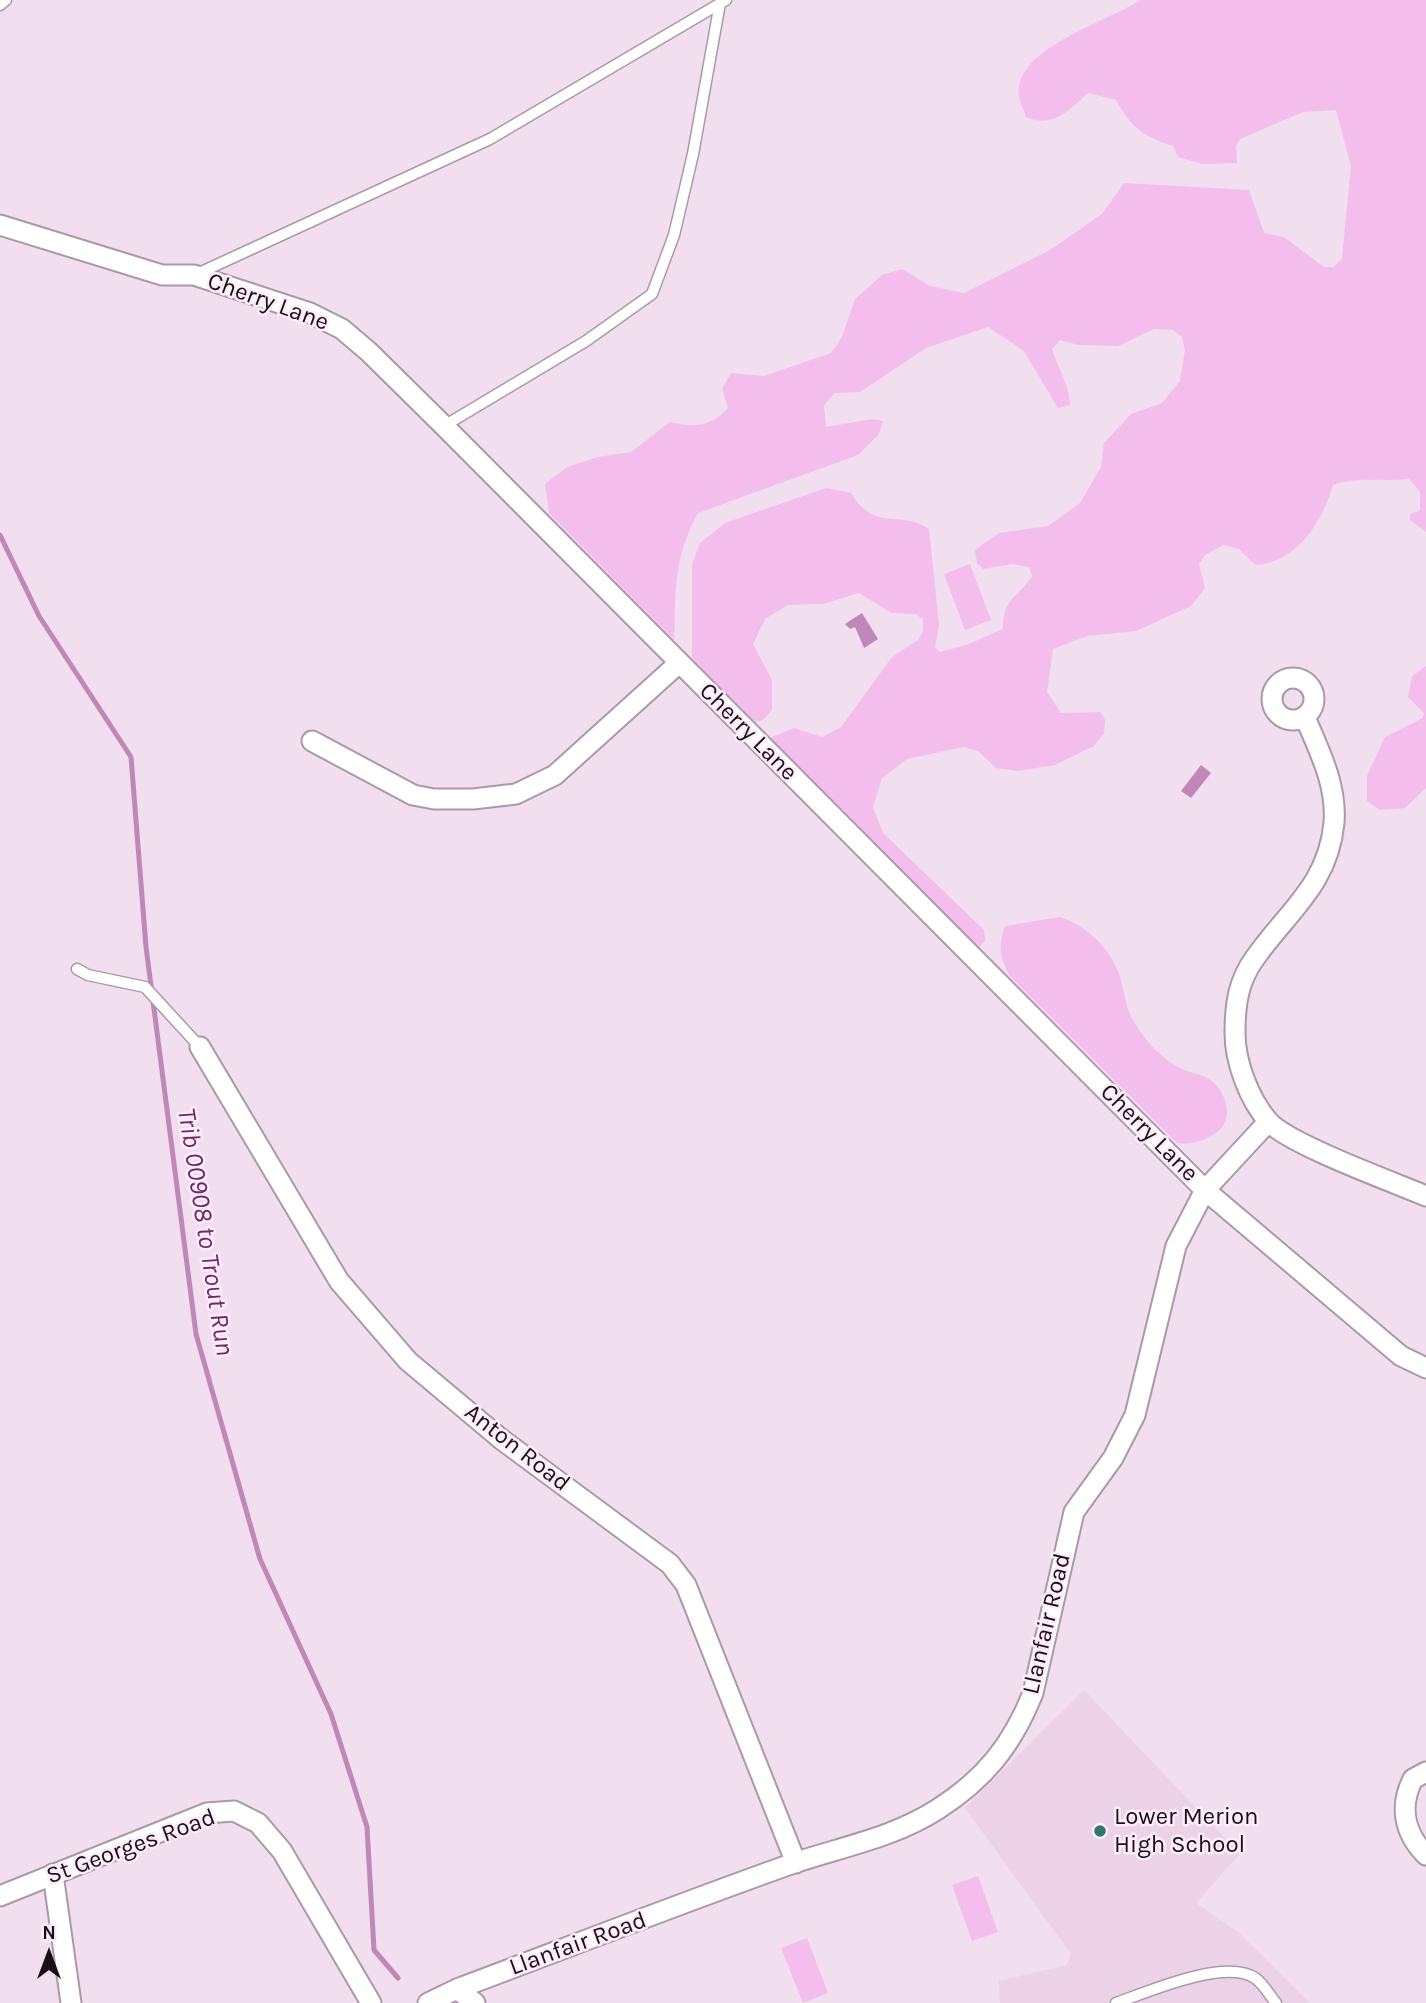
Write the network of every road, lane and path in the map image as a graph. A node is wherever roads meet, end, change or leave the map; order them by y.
1 (6, 0) edge
2 (723, 2) edge
3 (0, 5) edge
4 (0, 225) edge
5 (194, 275) junction
6 (444, 426) junction
7 (679, 663) junction
8 (1305, 717) dead end
9 (312, 741) dead end
10 (77, 969) dead end
11 (200, 1047) joint
12 (1268, 1122) junction
13 (1206, 1190) junction
14 (1426, 1196) edge
15 (1426, 1368) edge
16 (1426, 1772) edge
17 (1426, 1855) edge
18 (796, 1863) junction
19 (53, 1874) junction
20 (0, 1896) edge
21 (457, 1989) junction
22 (71, 2003) edge
23 (371, 2003) edge
24 (428, 2003) edge
25 (475, 2003) edge
26 (1116, 2003) edge
27 (1276, 2003) edge

1 - 3 lane
2 - 5 lane
2 - 6 lane
4 - 5 street, Cherry Lane
5 - 6 street, Cherry Lane
6 - 7 street, Cherry Lane
7 - 9 street
7 - 13 street, Cherry Lane
8 - 12 street
10 - 11 lane
11 - 18 street, Anton Road
12 - 13 street, Llanfair Road
12 - 14 street
13 - 15 street, Cherry Lane
13 - 18 street, Llanfair Road
16 - 17 street
18 - 21 street, Llanfair Road
19 - 20 street, St Georges Road
19 - 22 street
19 - 23 street, St Georges Road
21 - 24 street, Llanfair Road
21 - 25 street
26 - 27 lane

